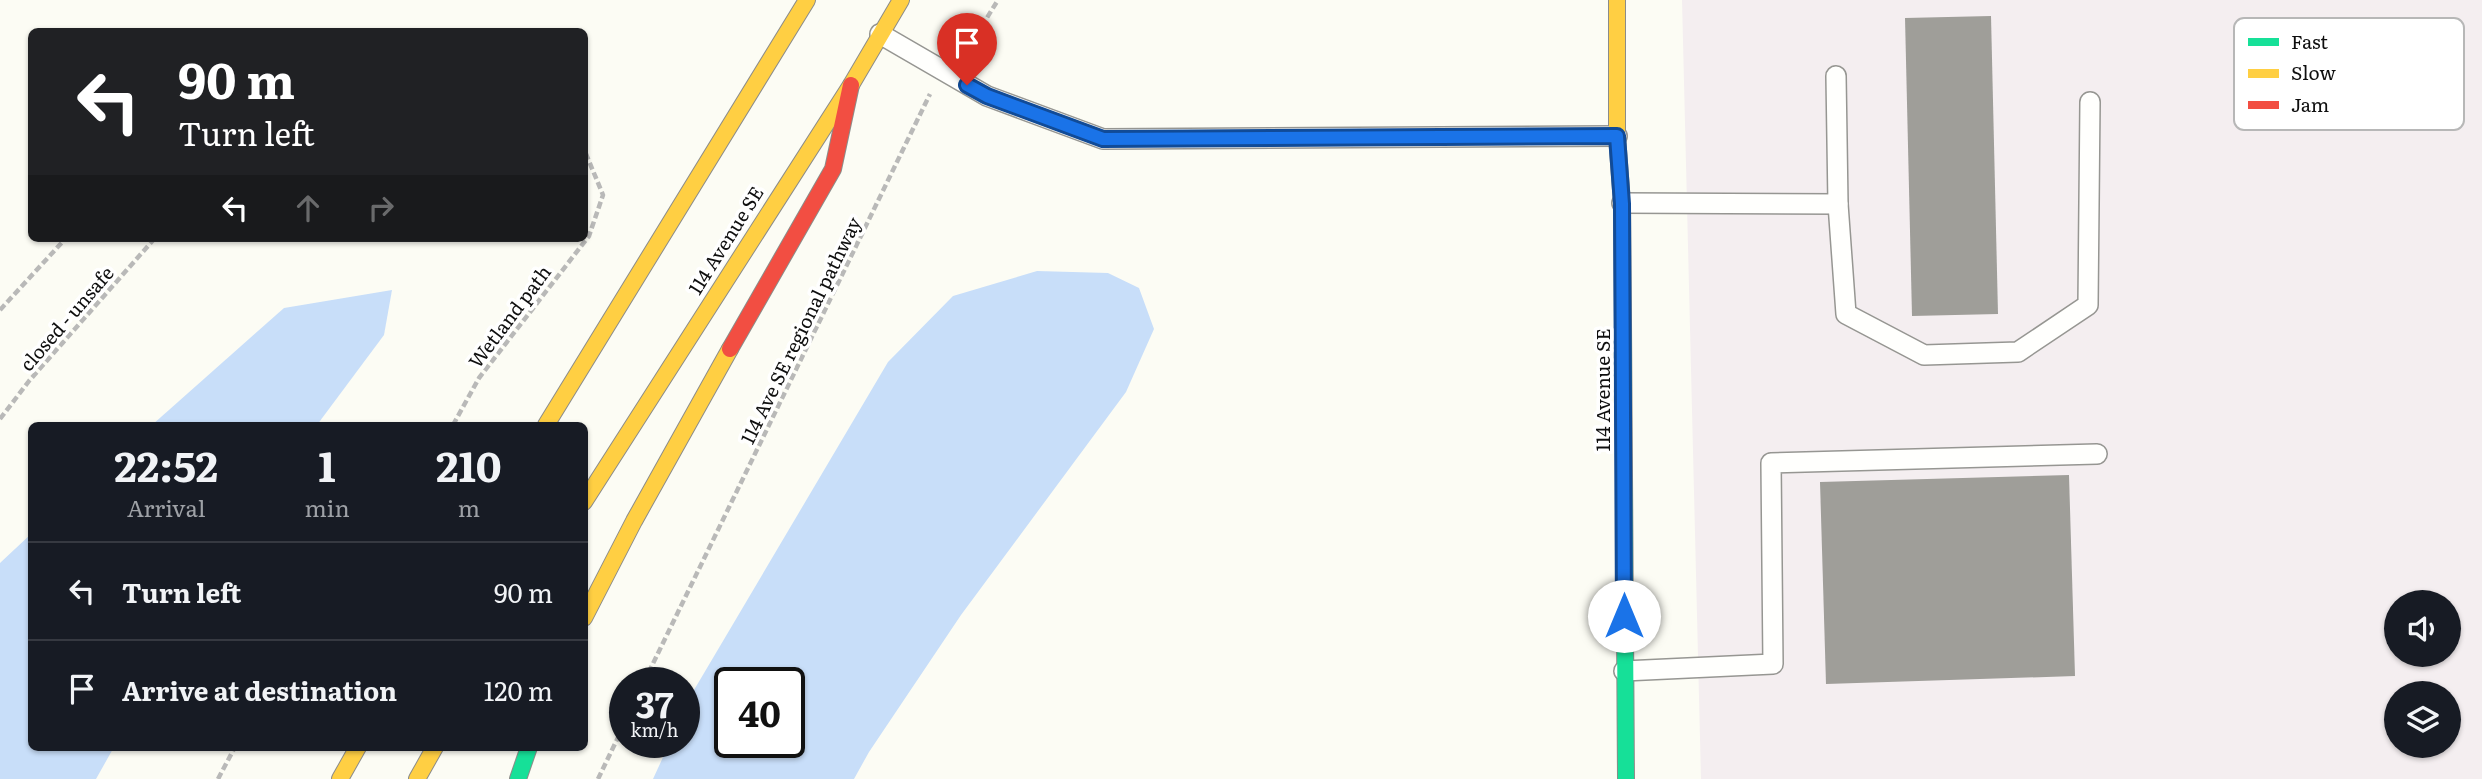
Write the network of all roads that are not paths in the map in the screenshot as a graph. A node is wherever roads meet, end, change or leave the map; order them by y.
1 (807, 0) edge
2 (901, 0) edge
3 (1617, 0) edge
4 (880, 34) junction
5 (1836, 76) dead end
6 (851, 85) junction
7 (2090, 102) dead end
8 (1617, 136) junction
9 (1622, 204) junction
10 (1838, 204) junction
11 (548, 422) edge
12 (2096, 454) dead end
13 (588, 496) edge
14 (588, 610) edge
15 (1624, 671) junction
16 (356, 751) edge
17 (433, 751) edge
18 (528, 751) edge
19 (340, 779) edge
20 (417, 779) edge
21 (518, 779) edge
22 (1626, 779) edge

1 - 11 main road
2 - 4 main road, 114 Avenue SE
3 - 8 main road, 114 Avenue SE
4 - 6 main road, 114 Avenue SE
4 - 8 lane
5 - 10 lane
6 - 13 main road, 114 Avenue SE
6 - 14 main road
7 - 10 lane
8 - 9 main road, 114 Avenue SE
9 - 10 lane
9 - 15 main road, 114 Avenue SE
12 - 15 lane
15 - 22 main road, 114 Avenue SE
16 - 19 main road
17 - 20 main road
18 - 21 main road

